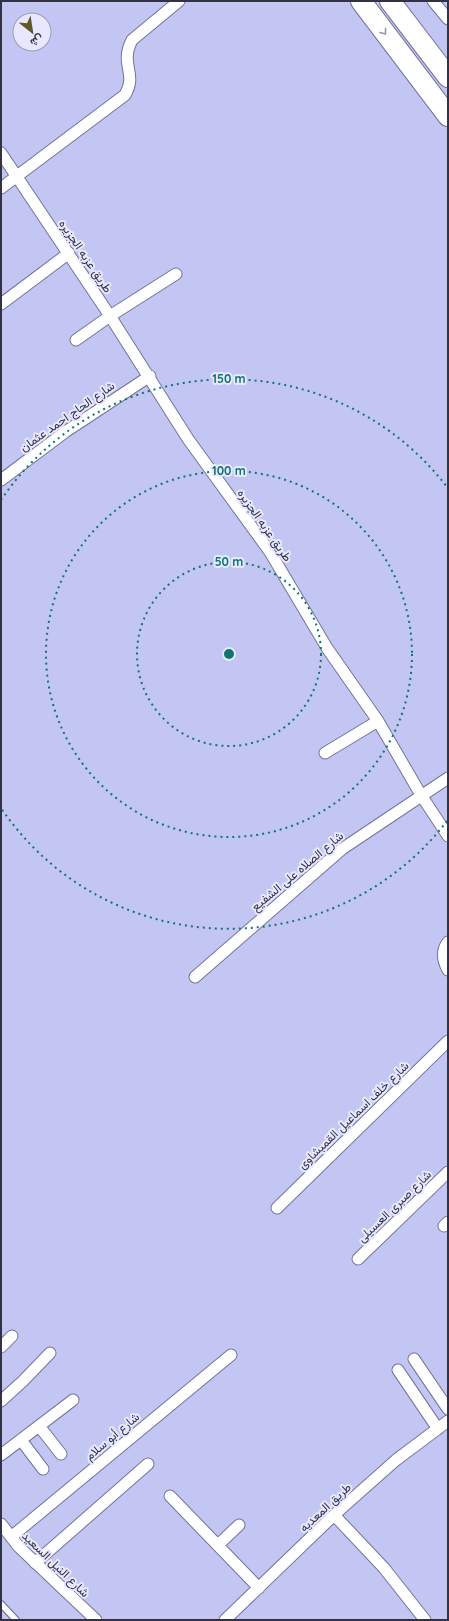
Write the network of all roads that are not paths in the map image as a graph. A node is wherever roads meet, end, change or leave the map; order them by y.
1 (179, 1) edge
2 (361, 1) edge
3 (390, 1) edge
4 (434, 1) edge
5 (448, 19) edge
6 (448, 77) edge
7 (441, 90) edge
8 (448, 116) edge
9 (1, 153) edge
10 (17, 176) junction
11 (1, 188) edge
12 (69, 253) junction
13 (176, 274) dead end
14 (1, 304) edge
15 (110, 316) junction
16 (76, 340) dead end
17 (150, 376) junction
18 (1, 480) edge
19 (378, 721) junction
20 (325, 753) dead end
21 (448, 778) edge
22 (421, 795) junction
23 (448, 836) edge
24 (448, 942) edge
25 (448, 970) edge
26 (195, 977) dead end
27 (448, 1041) edge
28 (448, 1172) edge
29 (277, 1208) dead end
30 (358, 1259) dead end
31 (12, 1336) dead end
32 (1, 1347) edge
33 (50, 1353) dead end
34 (231, 1355) dead end
35 (414, 1359) dead end
36 (398, 1370) dead end
37 (73, 1400) dead end
38 (1, 1401) edge
39 (448, 1409) edge
40 (448, 1421) edge
41 (39, 1426) junction
42 (438, 1429) junction
43 (21, 1440) junction
44 (60, 1454) dead end
45 (1, 1455) edge
46 (148, 1464) dead end
47 (43, 1468) dead end
48 (170, 1496) dead end
49 (334, 1515) junction
50 (1, 1524) edge
51 (239, 1525) dead end
52 (11, 1537) junction
53 (218, 1545) junction
54 (35, 1562) junction
55 (259, 1588) junction
56 (1, 1604) edge
57 (16, 1620) edge
58 (96, 1620) edge
59 (225, 1620) edge
60 (425, 1620) edge

1 - 10 street
2 -> 7 highway
3 - 6 highway
4 - 5 street
7 - 8 highway
9 - 10 street, طريق عزبه الجزيره
10 - 11 street
10 - 12 street, طريق عزبه الجزيره
12 - 14 street
12 - 15 street, طريق عزبه الجزيره
13 - 15 street
15 - 16 street
15 - 17 street, طريق عزبه الجزيره
17 - 18 street, شارع الحاج احمد عثمان
17 - 19 street, طريق عزبه الجزيره
19 - 20 street
19 - 22 street, طريق عزبه الجزيره
21 - 22 street, شارع الصلاه على الشفيع
22 - 23 street, طريق عزبه الجزيره
22 - 26 street, شارع الصلاه على الشفيع
24 - 25 street
27 - 29 street, شارع خلف اسماعيل القمبشاوى
28 - 30 street, شارع صبرى العسيلى
31 - 32 street
33 - 38 street
34 - 52 street, شارع أبو سلام
35 - 39 street
36 - 42 street
37 - 41 street
40 - 42 street, طريق المعديه
41 - 43 street
41 - 44 street
42 - 49 street, طريق المعديه
43 - 45 street
43 - 47 street
46 - 54 street
48 - 53 street
49 - 55 street, طريق المعديه
49 - 60 street
50 - 52 street, شارع النيل السعيد
51 - 53 street
52 - 54 street, شارع النيل السعيد
53 - 55 street
54 - 58 street, شارع النيل السعيد
55 - 59 street, طريق المعديه
56 - 57 lane

